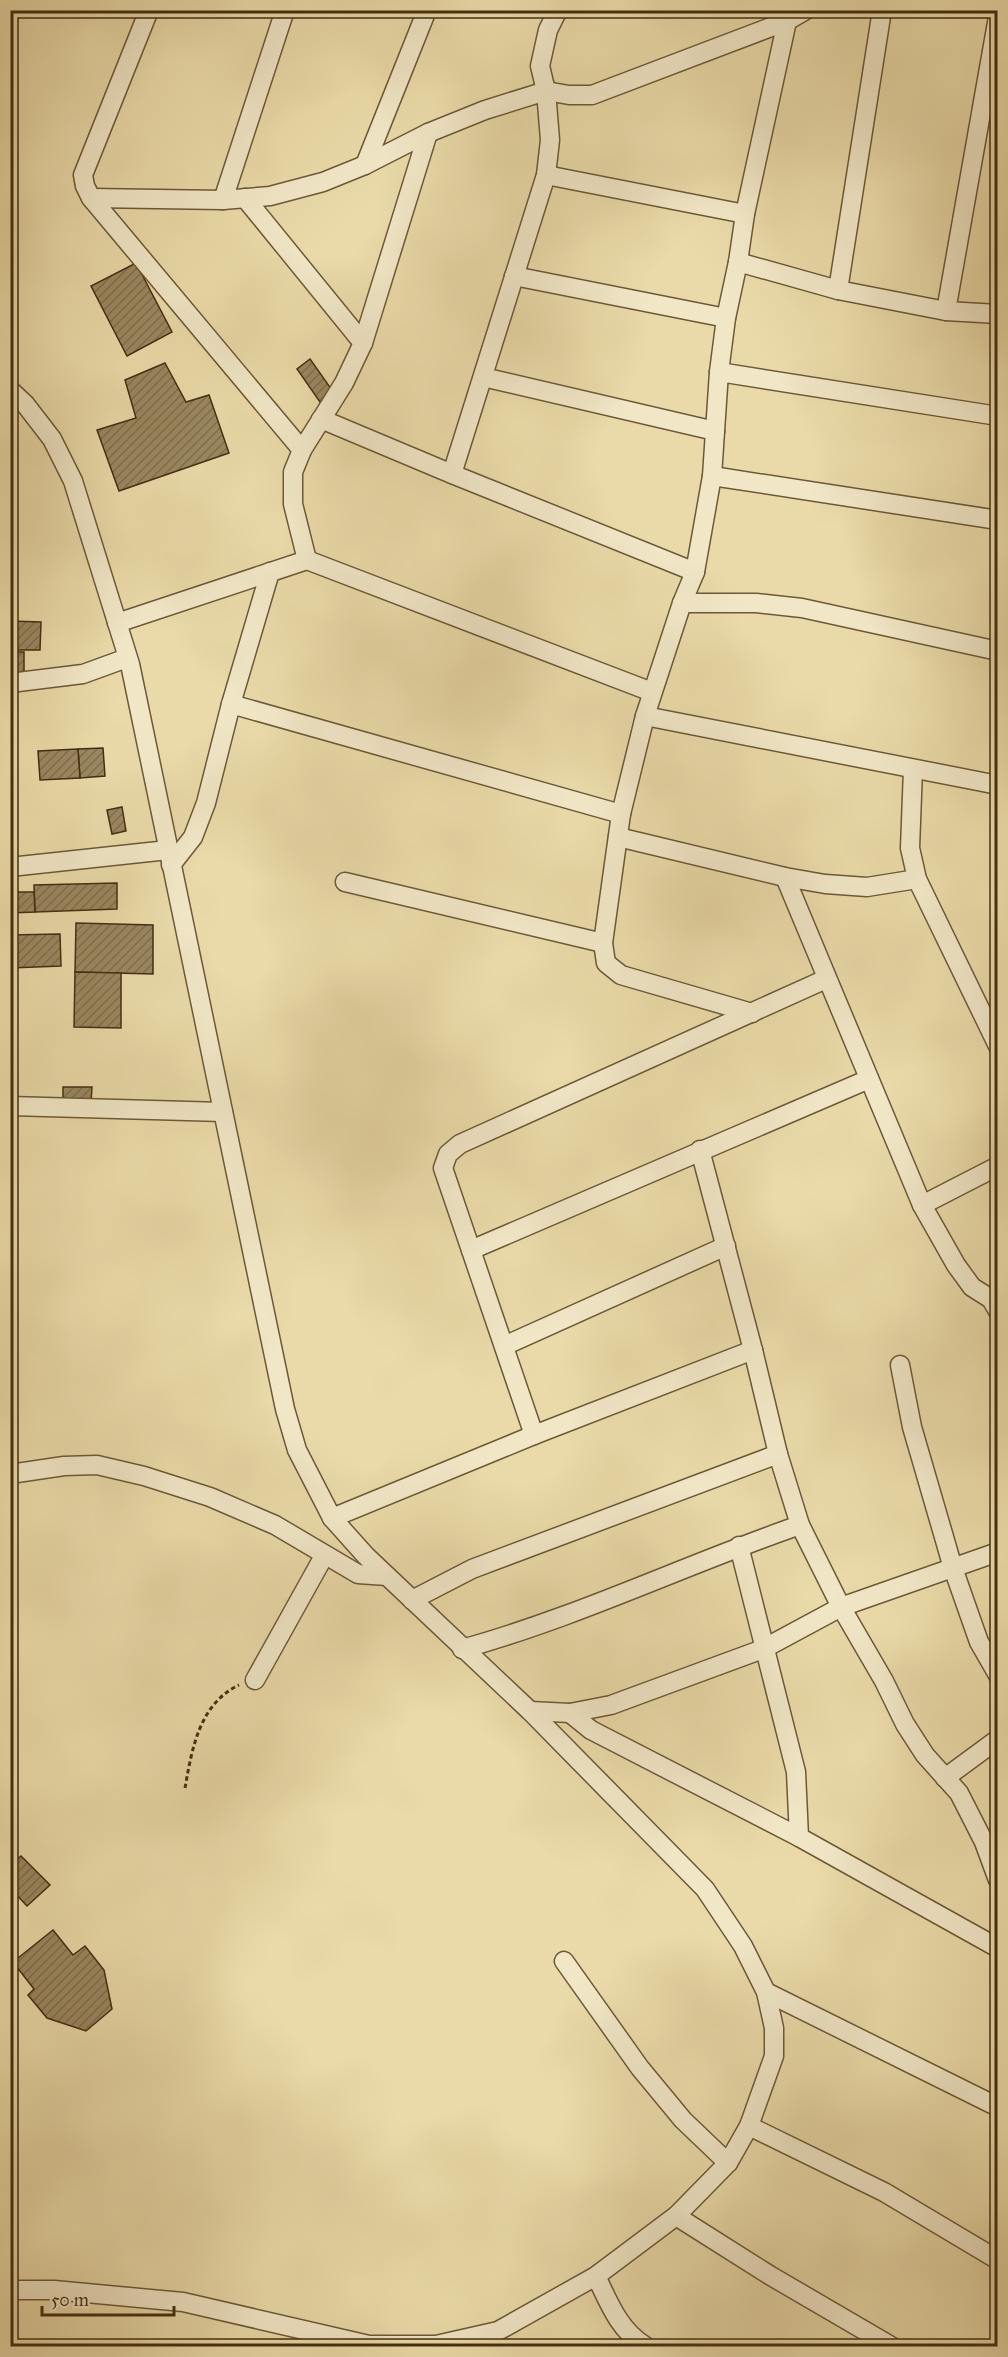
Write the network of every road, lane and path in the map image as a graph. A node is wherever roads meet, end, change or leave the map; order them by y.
1 (149, 10) edge
2 (285, 10) edge
3 (558, 10) edge
4 (806, 10) edge
5 (882, 10) edge
6 (424, 11) edge
7 (998, 17) edge
8 (787, 21) junction
9 (546, 91) junction
10 (428, 133) junction
11 (365, 165) junction
12 (546, 175) junction
13 (91, 198) junction
14 (246, 198) junction
15 (223, 200) junction
16 (745, 214) junction
17 (738, 262) junction
18 (514, 276) junction
19 (838, 290) junction
20 (946, 310) junction
21 (998, 314) edge
22 (726, 318) junction
23 (363, 343) junction
24 (719, 372) junction
25 (483, 377) junction
26 (10, 390) edge
27 (998, 416) edge
28 (321, 419) junction
29 (715, 431) junction
30 (302, 450) junction
31 (452, 474) junction
32 (712, 476) junction
33 (998, 520) edge
34 (307, 560) junction
35 (270, 572) junction
36 (695, 572) junction
37 (682, 603) junction
38 (117, 623) junction
39 (998, 651) edge
40 (127, 658) junction
41 (10, 683) edge
42 (652, 692) junction
43 (231, 704) junction
44 (645, 716) junction
45 (913, 769) junction
46 (998, 785) edge
47 (621, 814) junction
48 (618, 837) junction
49 (170, 858) junction
50 (10, 867) edge
51 (785, 877) junction
52 (917, 879) junction
53 (345, 882) dead end
54 (603, 943) junction
55 (826, 979) junction
56 (752, 1013) junction
57 (998, 1046) edge
58 (869, 1079) junction
59 (10, 1106) edge
60 (223, 1112) junction
61 (700, 1150) junction
62 (998, 1166) edge
63 (922, 1204) junction
64 (726, 1246) junction
65 (471, 1250) junction
66 (990, 1292) edge
67 (998, 1311) edge
68 (504, 1346) junction
69 (753, 1350) junction
70 (900, 1365) dead end
71 (534, 1434) junction
72 (778, 1454) junction
73 (10, 1474) edge
74 (332, 1518) junction
75 (800, 1526) junction
76 (739, 1546) junction
77 (998, 1552) edge
78 (324, 1556) junction
79 (953, 1568) junction
80 (387, 1576) junction
81 (412, 1600) junction
82 (841, 1606) junction
83 (462, 1649) junction
84 (763, 1649) junction
85 (998, 1675) edge
86 (255, 1680) joint
87 (530, 1711) junction
88 (570, 1713) junction
89 (998, 1739) edge
90 (945, 1778) junction
91 (185, 1788) dead end
92 (800, 1837) junction
93 (998, 1880) edge
94 (998, 1948) edge
95 (564, 1961) dead end
96 (766, 1992) junction
97 (998, 2107) edge
98 (749, 2127) junction
99 (728, 2163) junction
100 (676, 2216) junction
101 (998, 2260) edge
102 (596, 2276) junction
103 (10, 2290) edge
104 (500, 2339) edge
105 (645, 2346) edge
106 (891, 2346) edge

1 - 13 street
2 - 15 street
3 - 9 street
4 - 8 street
5 - 19 street
6 - 11 street
7 - 20 street
8 - 9 street
8 - 16 street
9 - 10 street
9 - 12 street
10 - 11 street
10 - 23 street
11 - 14 street
12 - 16 street
12 - 18 street
13 - 15 street
13 - 30 street
14 - 15 street
14 - 23 street
16 - 17 street
17 - 19 street
17 - 22 street
18 - 22 street
18 - 25 street
19 - 20 street
20 - 21 street
22 - 24 street
23 - 28 street
24 - 27 street
24 - 29 street
25 - 29 street
25 - 31 street
26 - 38 street
28 - 30 street
28 - 31 street
29 - 32 street
30 - 34 street
31 - 36 street
32 - 33 street
32 - 36 street
34 - 35 street
34 - 42 street
35 - 38 street
35 - 43 street
36 - 37 street
37 - 39 street
37 - 42 street
38 - 40 street
40 - 41 street
40 - 49 street
42 - 44 street
43 - 47 street
43 - 49 street
44 - 45 street
44 - 47 street
45 - 46 street
45 - 52 street
47 - 48 street
48 - 51 street
48 - 54 street
49 - 50 street
49 - 60 street
51 - 52 street
51 - 55 street
52 - 57 street
53 - 54 street
54 - 56 street
55 - 56 street
55 - 58 street
56 - 65 street
58 - 61 street
58 - 63 street
59 - 60 street
60 - 74 street
61 - 64 street
61 - 65 street
62 - 63 street
63 - 66 street
64 - 68 street
64 - 69 street
65 - 68 street
66 - 67 street
68 - 71 street
69 - 71 street
69 - 72 street
70 - 79 street
71 - 74 street
72 - 75 street
72 - 81 street
73 - 78 street
74 - 80 street
75 - 76 street
75 - 82 street
76 - 83 street
76 - 84 street
77 - 79 street
78 - 80 street
78 - 86 street
79 - 82 street
79 - 85 street
80 - 81 street
81 - 83 street
82 - 84 street
82 - 90 street
83 - 87 street
84 - 88 street
84 - 92 street
86 - 91 path
87 - 88 street
87 - 96 street
88 - 92 street
89 - 90 street
90 - 93 street
92 - 94 street
95 - 99 street
96 - 97 street
96 - 98 street
98 - 99 street
98 - 101 street
99 - 100 street
100 - 102 street
100 - 106 street
102 - 104 street
102 - 105 street
103 - 104 street

